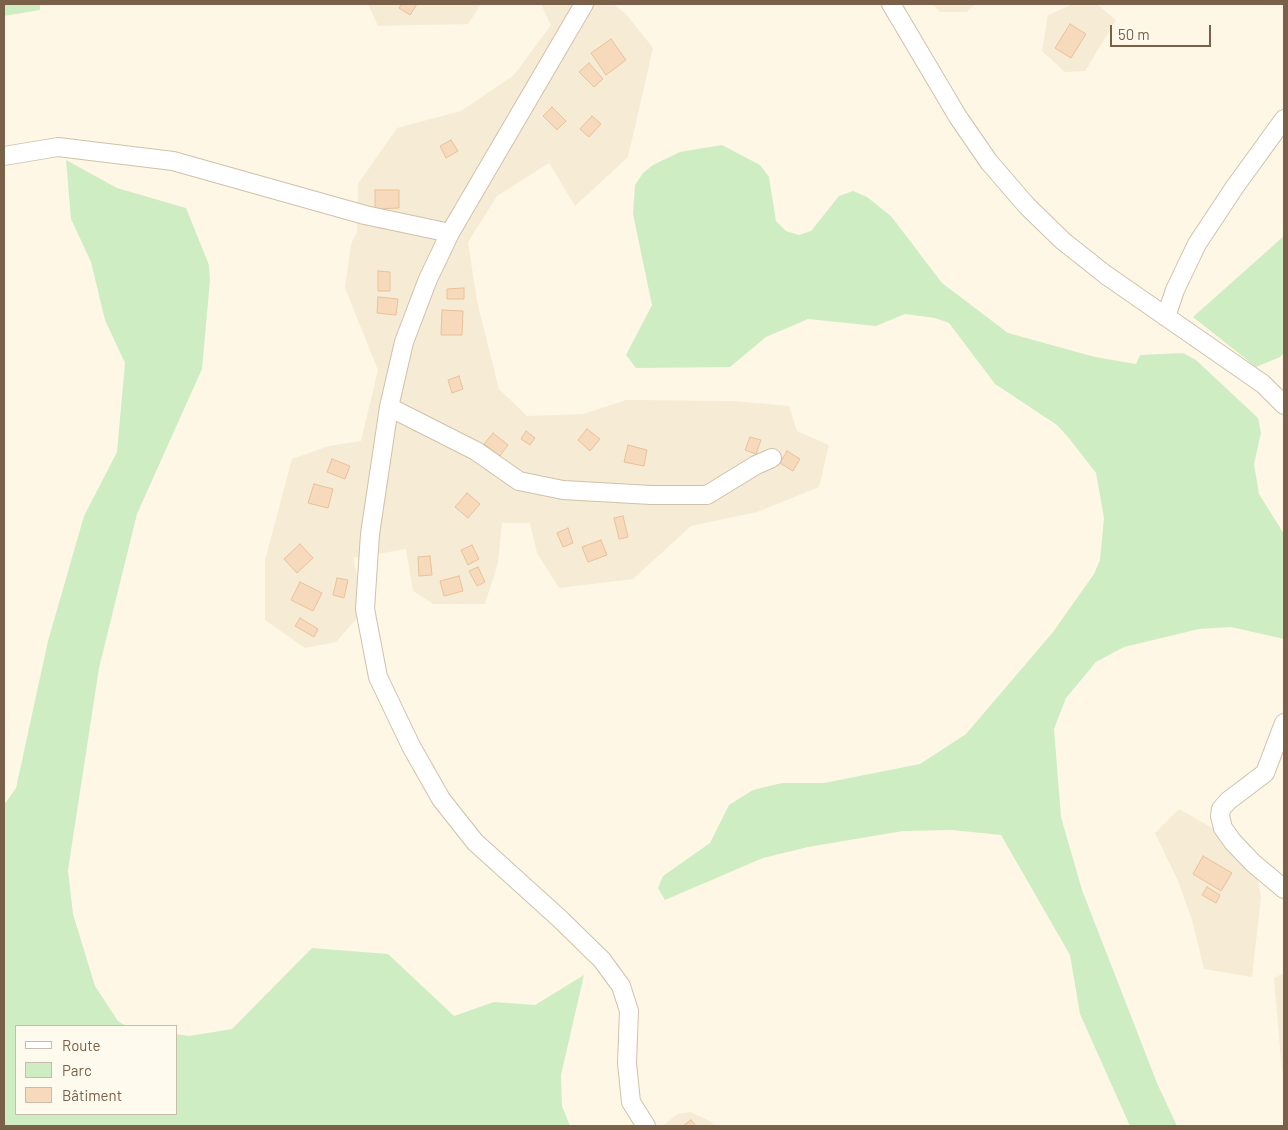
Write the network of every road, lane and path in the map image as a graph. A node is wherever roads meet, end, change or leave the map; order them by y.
1 (584, 4) edge
2 (891, 4) edge
3 (1284, 119) edge
4 (4, 156) edge
5 (450, 233) junction
6 (1166, 316) junction
7 (1284, 405) edge
8 (389, 407) junction
9 (772, 458) dead end
10 (1284, 723) edge
11 (1284, 889) edge
12 (646, 1126) edge

1 - 5 street
2 - 6 street
3 - 6 street
4 - 5 street
5 - 8 street
6 - 7 street
8 - 9 street
8 - 12 street
10 - 11 street

